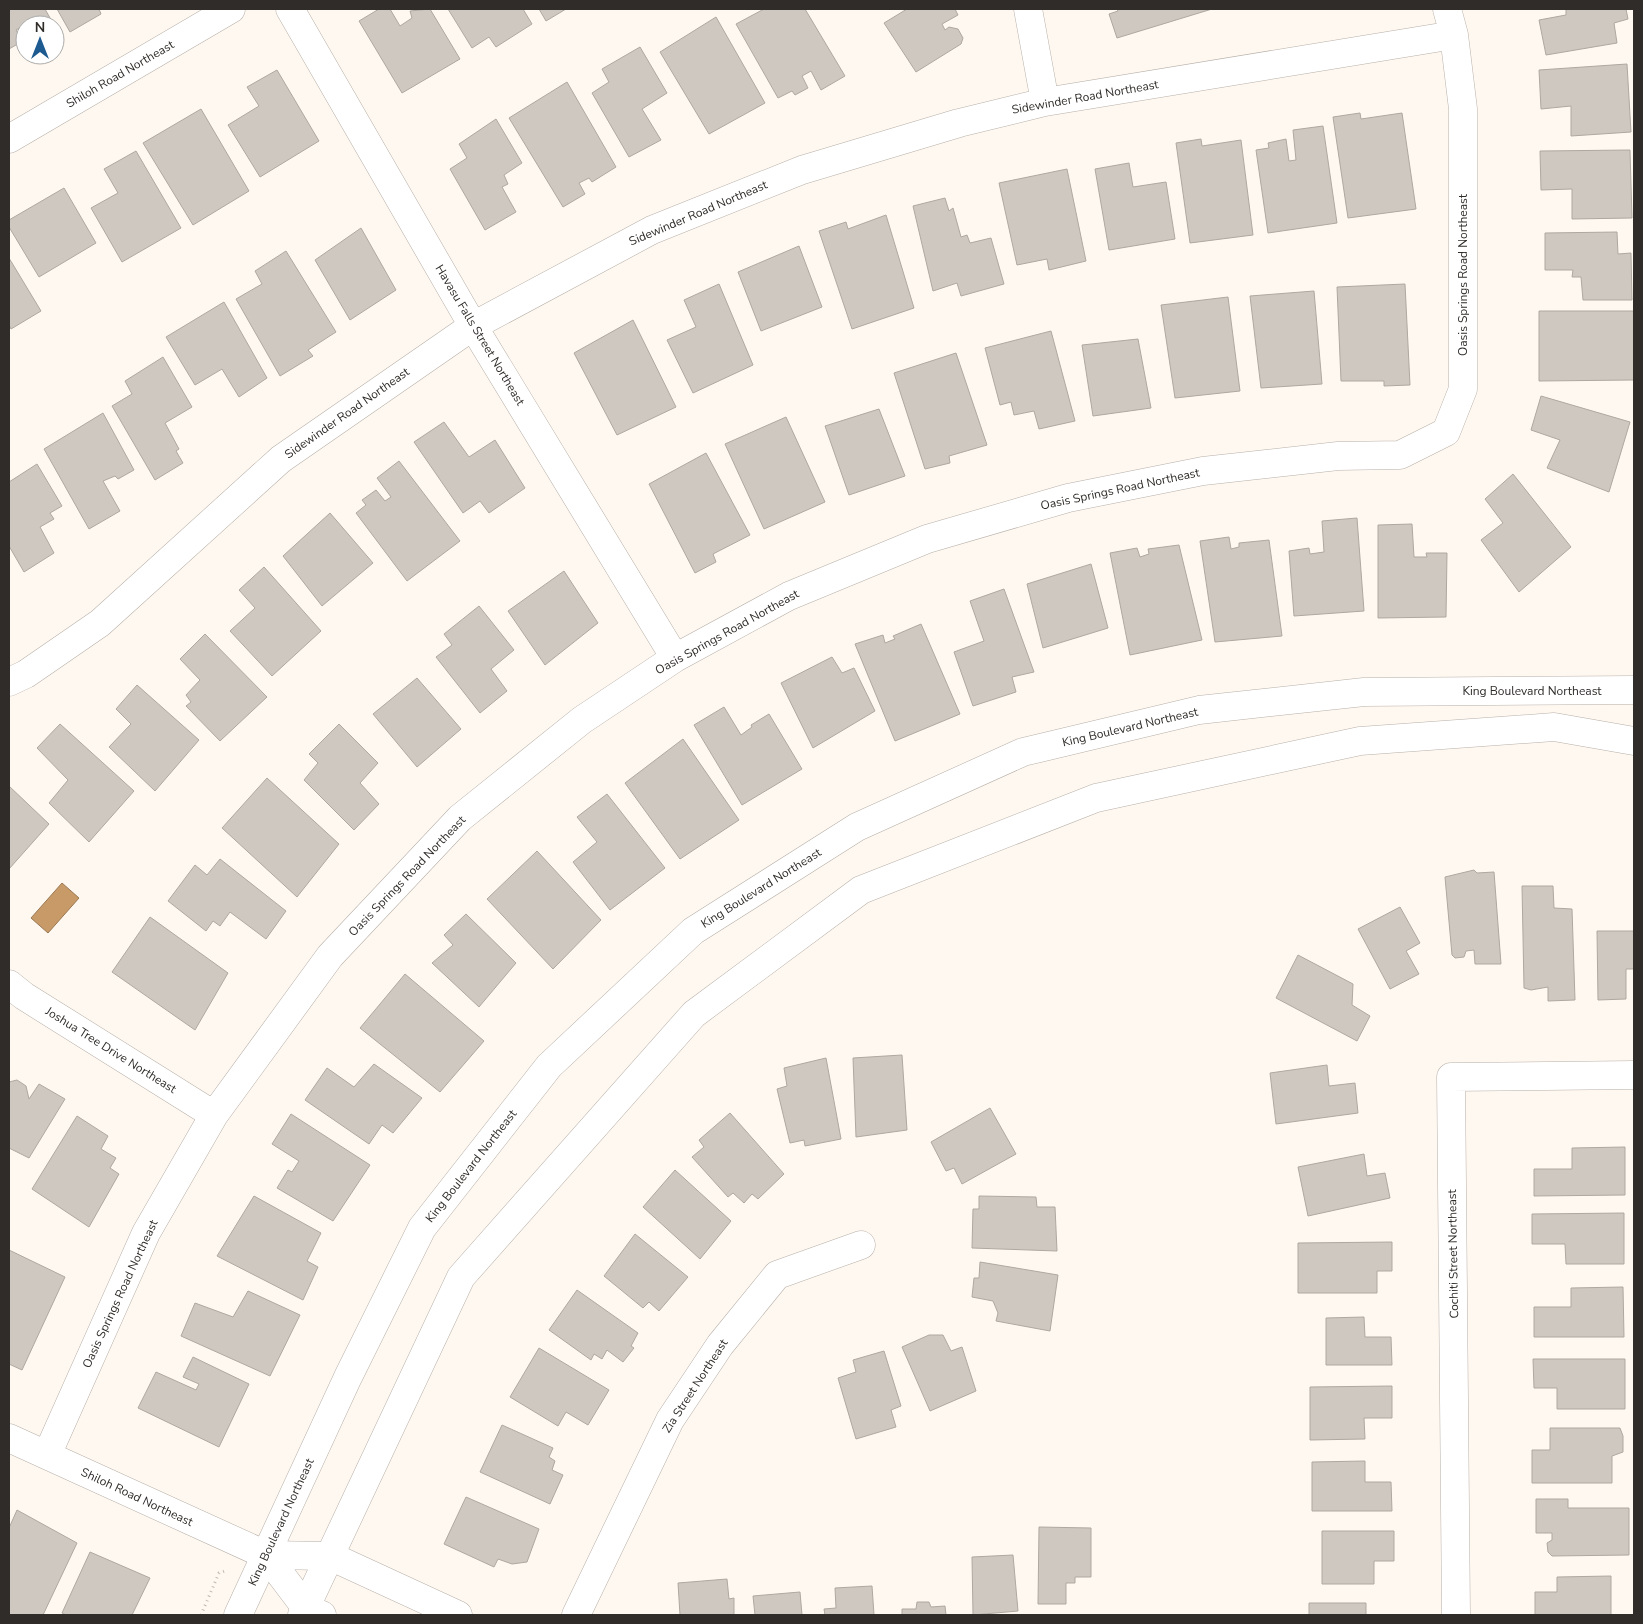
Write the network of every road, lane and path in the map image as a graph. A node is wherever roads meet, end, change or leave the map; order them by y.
1 (231, 9) edge
2 (290, 9) edge
3 (1028, 9) edge
4 (1447, 9) edge
5 (1454, 35) junction
6 (1045, 102) junction
7 (9, 140) edge
8 (473, 326) junction
9 (675, 658) junction
10 (9, 682) edge
11 (1634, 690) edge
12 (1634, 741) edge
13 (9, 984) edge
14 (1634, 1075) edge
15 (214, 1115) junction
16 (861, 1245) dead end
17 (9, 1438) edge
18 (47, 1455) junction
19 (266, 1555) junction
20 (330, 1556) junction
21 (310, 1613) edge
22 (238, 1615) edge
23 (458, 1615) edge
24 (576, 1615) edge
25 (1456, 1615) edge

1 - 7 street, Shiloh Road Northeast
2 - 8 street, Havasu Falls Street Northeast
3 - 6 street
4 - 5 street, Oasis Springs Road Northeast
5 - 6 street, Sidewinder Road Northeast
5 - 9 street, Oasis Springs Road Northeast
6 - 8 street, Sidewinder Road Northeast
8 - 9 street, Havasu Falls Street Northeast
8 - 10 street, Sidewinder Road Northeast
9 - 15 street, Oasis Springs Road Northeast
11 - 19 street, King Boulevard Northeast
12 - 20 street
13 - 15 street, Joshua Tree Drive Northeast
14 - 25 street, Cochiti Street Northeast
15 - 18 street, Oasis Springs Road Northeast
16 - 24 street, Zia Street Northeast
17 - 18 street, Shiloh Road Northeast
18 - 19 street, Shiloh Road Northeast
19 - 20 street
19 - 21 street
19 - 22 street, King Boulevard Northeast
20 - 21 street
20 - 23 street

